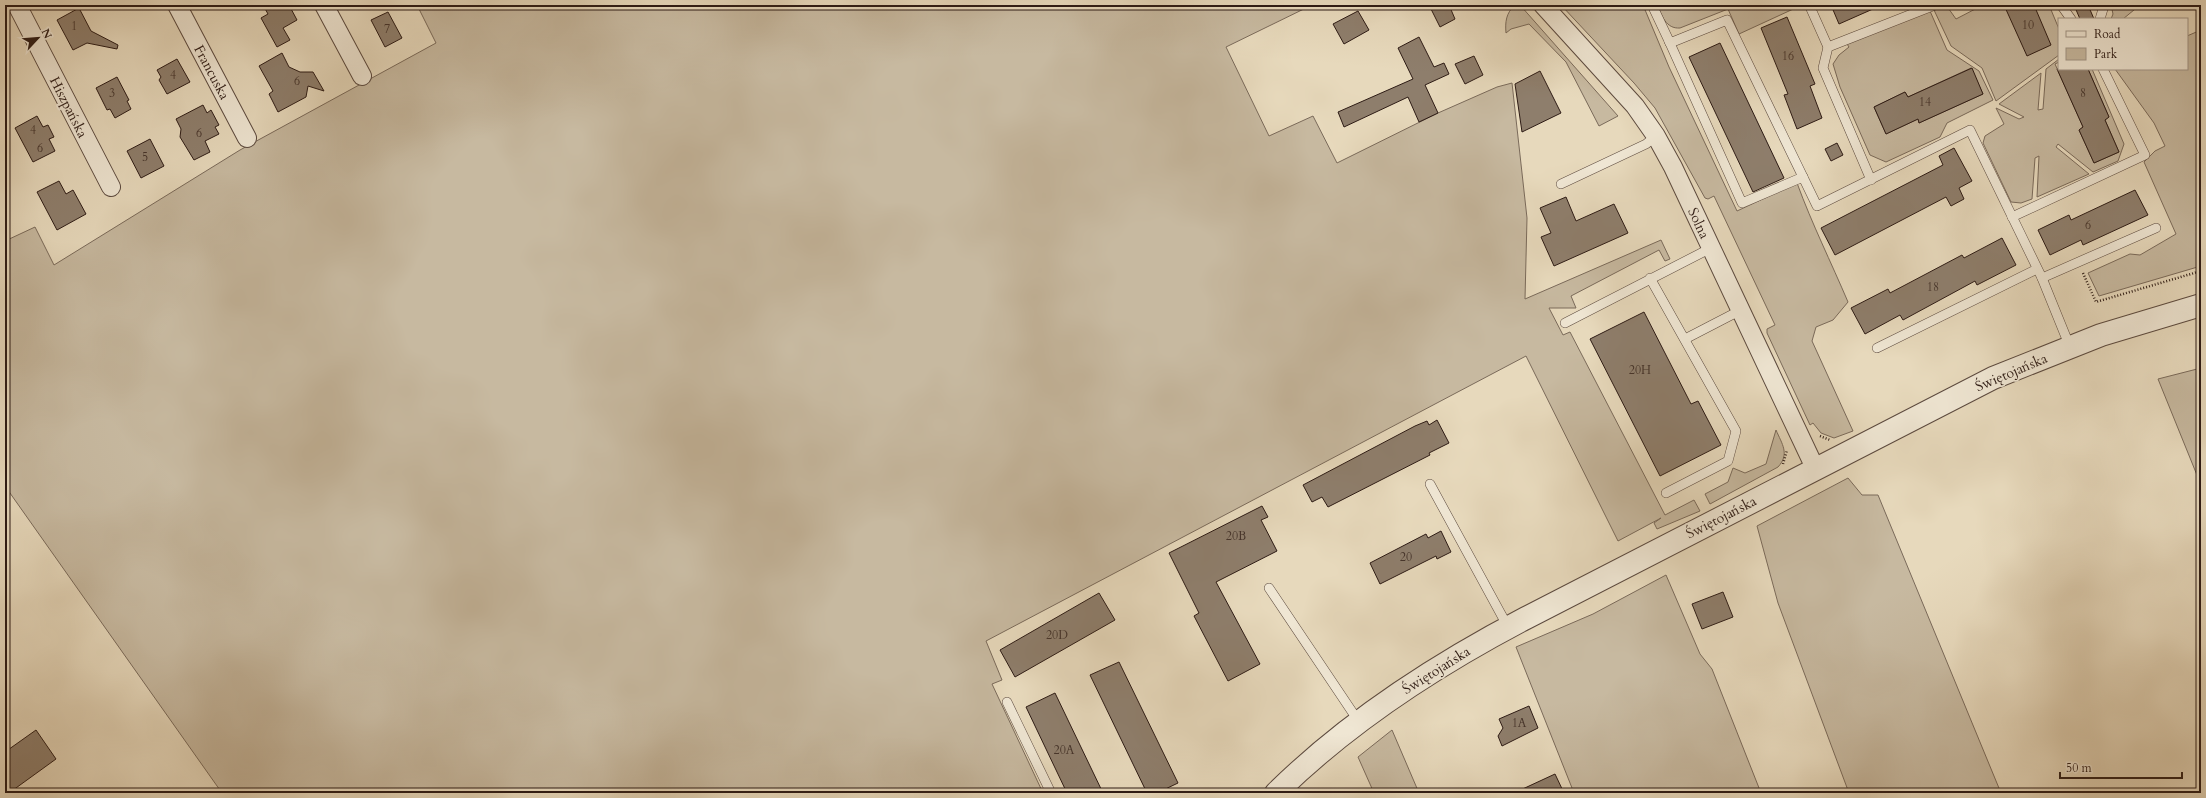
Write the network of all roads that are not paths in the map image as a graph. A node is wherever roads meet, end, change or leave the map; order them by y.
1 (17, 5) edge
2 (177, 5) edge
3 (324, 5) edge
4 (1543, 5) edge
5 (1652, 5) edge
6 (1935, 5) edge
7 (2061, 5) edge
8 (2102, 5) edge
9 (1811, 9) dead end
10 (2071, 18) edge
11 (2100, 18) edge
12 (1669, 41) junction
13 (1828, 48) junction
14 (2103, 70) edge
15 (362, 76) dead end
16 (1656, 136) junction
17 (247, 138) dead end
18 (1803, 177) junction
19 (1871, 180) junction
20 (1561, 184) dead end
21 (111, 187) dead end
22 (2012, 217) junction
23 (2156, 228) dead end
24 (1712, 248) junction
25 (2037, 269) junction
26 (1650, 278) junction
27 (2042, 278) junction
28 (2201, 305) edge
29 (1741, 310) junction
30 (1565, 323) dead end
31 (1685, 339) junction
32 (2070, 347) junction
33 (1877, 348) dead end
34 (1815, 468) junction
35 (1430, 484) dead end
36 (1666, 493) dead end
37 (1269, 588) dead end
38 (1508, 627) junction
39 (1007, 702) dead end
40 (1359, 722) junction
41 (1051, 793) edge
42 (1276, 793) edge

1 - 21 street, Hiszpańska
2 - 17 street, Francuska
3 - 15 street
4 - 16 street, Solna
5 - 12 lane
6 - 13 lane
7 - 10 lane
8 - 11 lane
9 - 13 lane
12 - 18 lane
12 - 18 lane
13 - 19 lane
14 - 22 lane
16 - 20 lane
16 - 24 street, Solna
18 - 19 lane
19 - 22 lane
22 - 25 lane
23 - 27 lane
24 - 26 lane
24 - 29 street, Solna
25 - 27 lane
25 - 33 lane
26 - 30 lane
26 - 31 lane
27 - 32 lane
28 - 32 street, Świętojańska
29 - 31 lane
29 - 34 street, Solna
31 - 36 lane
32 - 34 street, Świętojańska
34 - 38 street, Świętojańska
35 - 38 lane
37 - 40 lane
38 - 40 street, Świętojańska
39 - 41 lane
40 - 42 street, Świętojańska

